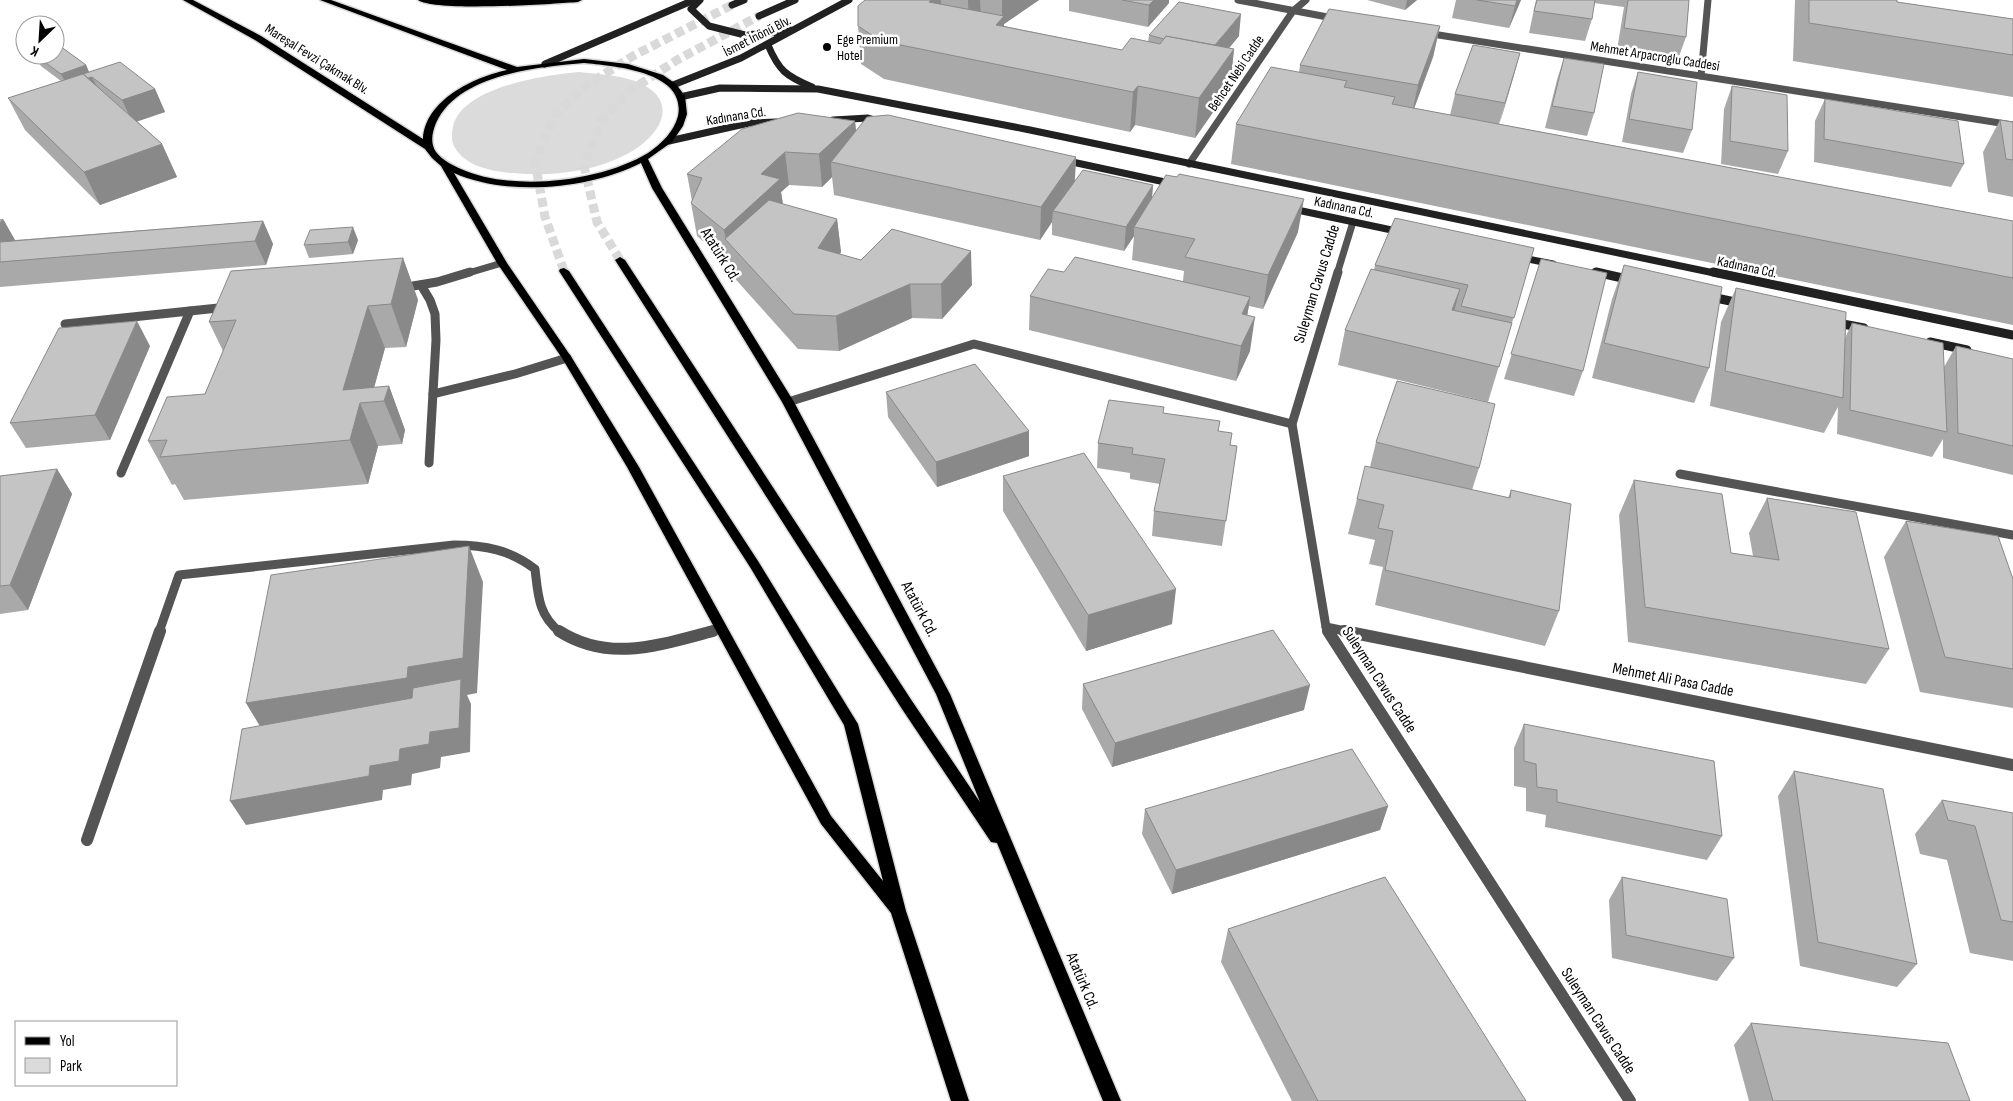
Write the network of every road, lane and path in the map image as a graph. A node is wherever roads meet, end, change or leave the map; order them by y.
1 (187, 0) edge
2 (324, 0) edge
3 (422, 0) edge
4 (578, 0) edge
5 (694, 0) edge
6 (700, 0) edge
7 (744, 0) edge
8 (794, 0) edge
9 (849, 0) edge
10 (1238, 0) edge
11 (1306, 0) edge
12 (1708, 0) edge
13 (732, 6) dead end
14 (1293, 11) junction
15 (759, 16) tunnel mouth
16 (1350, 21) edge
17 (809, 22) junction
18 (1418, 32) edge
19 (768, 45) junction
20 (545, 64) junction
21 (516, 70) junction
22 (1701, 76) junction
23 (672, 85) junction
24 (818, 89) junction
25 (680, 97) junction
26 (829, 120) edge
27 (789, 122) edge
28 (888, 123) edge
29 (2013, 125) edge
30 (669, 141) junction
31 (429, 147) junction
32 (643, 158) junction
33 (1052, 158) edge
34 (1189, 164) junction
35 (445, 166) junction
36 (1178, 185) edge
37 (1275, 206) edge
38 (1353, 222) junction
39 (1411, 234) edge
40 (1508, 254) edge
41 (620, 260) tunnel mouth
42 (502, 263) junction
43 (1566, 267) edge
44 (564, 271) tunnel mouth
45 (1586, 271) edge
46 (1644, 283) edge
47 (420, 285) junction
48 (388, 290) edge
49 (1702, 295) edge
50 (240, 305) edge
51 (1751, 305) edge
52 (190, 310) junction
53 (1819, 319) edge
54 (66, 324) dead end
55 (1877, 331) edge
56 (2013, 336) edge
57 (1926, 341) edge
58 (1974, 351) edge
59 (566, 358) junction
60 (433, 394) junction
61 (788, 402) junction
62 (1292, 424) junction
63 (429, 463) dead end
64 (122, 473) dead end
65 (1680, 474) dead end
66 (2013, 535) edge
67 (1326, 627) junction
68 (722, 628) junction
69 (2013, 764) edge
70 (86, 840) dead end
71 (1012, 859) junction
72 (898, 911) junction
73 (960, 1101) edge
74 (1112, 1101) edge
75 (1630, 1101) edge

1 - 31 main road, Mareşal Fevzi Çakmak Blv.
2 - 21 main road
3 - 4 main road
5 - 20 street
6 - 17 street
7 - 13 street
8 - 15 street, İsmet İnönü Blv.
9 - 17 street, İsmet İnönü Blv.
10 - 14 street
11 - 14 street, Behcet Nebi Cadde
12 - 22 street
14 - 16 street
14 - 34 street, Behcet Nebi Cadde
17 - 19 street, İsmet İnönü Blv.
18 - 22 street, Mehmet Arpacroglu Caddesi
19 - 23 street, İsmet İnönü Blv.
19 - 24 street
20 - 21 main road
20 - 23 main road
21 - 31 main road
22 - 29 street, Mehmet Arpacroglu Caddesi
23 - 25 main road
24 - 25 street, Kadınana Cd.
24 - 34 street, Kadınana Cd.
25 - 30 main road
26 - 28 street
27 - 30 street, Kadınana Cd.
30 - 32 main road
31 - 35 main road, Mareşal Fevzi Çakmak Blv.
32 - 35 main road
32 - 61 main road, Atatürk Cd.
33 - 36 street
34 - 56 street, Kadınana Cd.
35 - 42 main road
37 - 38 street, Kadınana Cd.
38 - 39 street, Kadınana Cd.
38 - 62 street, Suleyman Cavus Cadde
40 - 43 street
41 - 71 main road
42 - 47 street
42 - 59 main road
44 - 72 main road
45 - 46 street
47 - 48 street
47 - 60 street
49 - 51 street
50 - 52 street
52 - 54 street
52 - 64 street
53 - 55 street
57 - 58 street
59 - 60 street
59 - 68 main road
60 - 63 street
61 - 62 street
61 - 71 main road, Atatürk Cd.
62 - 67 street, Suleyman Cavus Cadde
65 - 66 street
67 - 69 street, Mehmet Ali Pasa Cadde
67 - 75 street, Suleyman Cavus Cadde
68 - 70 street
68 - 72 main road
71 - 74 main road, Atatürk Cd.
72 - 73 main road

